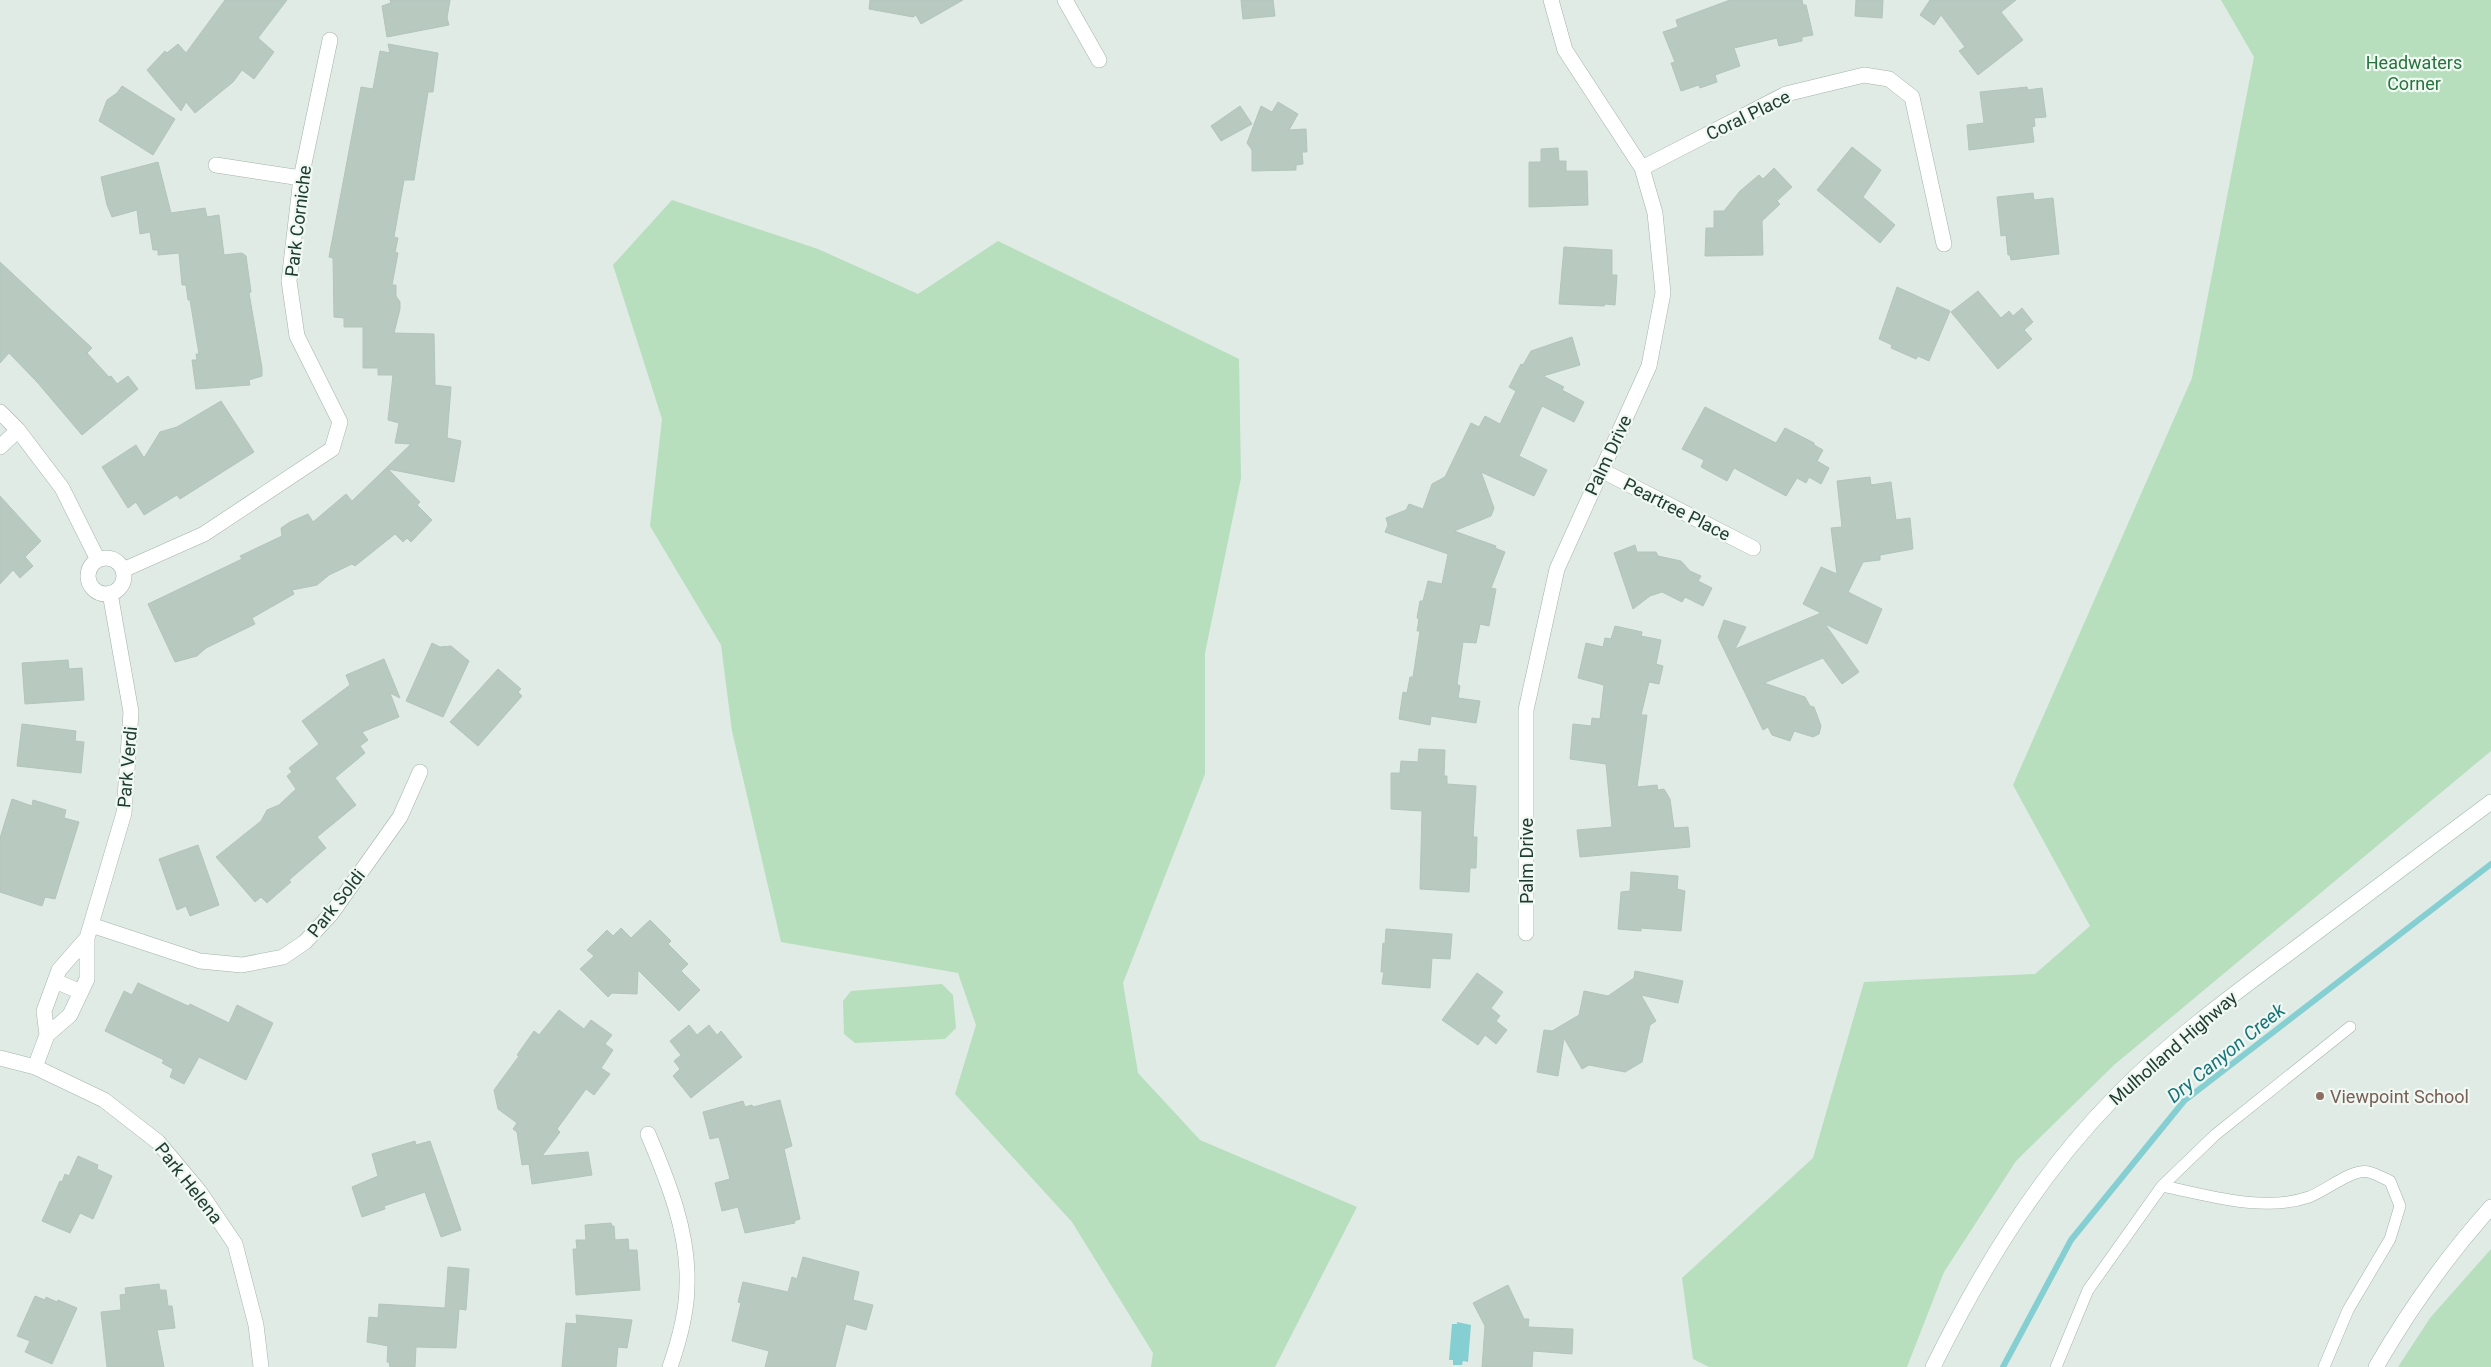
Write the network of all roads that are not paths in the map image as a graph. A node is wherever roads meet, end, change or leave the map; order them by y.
1 (1065, 0) edge
2 (1550, 0) edge
3 (330, 40) dead end
4 (1099, 60) dead end
5 (216, 166) dead end
6 (1642, 168) junction
7 (301, 178) junction
8 (1944, 244) dead end
9 (0, 412) edge
10 (18, 430) junction
11 (0, 447) edge
12 (1601, 470) junction
13 (1753, 548) dead end
14 (98, 560) junction
15 (123, 570) junction
16 (110, 593) junction
17 (420, 772) dead end
18 (2491, 802) edge
19 (89, 932) junction
20 (1526, 933) dead end
21 (55, 981) junction
22 (81, 992) junction
23 (2350, 1027) dead end
24 (47, 1035) junction
25 (0, 1058) edge
26 (35, 1067) junction
27 (648, 1134) dead end
28 (2162, 1186) junction
29 (2491, 1207) edge
30 (261, 1367) edge
31 (670, 1367) edge
32 (1933, 1367) edge
33 (2056, 1367) edge
34 (2324, 1367) edge
35 (2376, 1367) edge

1 - 4 street
2 - 6 street, Palm Drive
3 - 7 street, Park Corniche
5 - 7 street
6 - 8 street, Coral Place
6 - 12 street, Palm Drive
7 - 15 street, Park Corniche
9 - 10 street
10 - 11 street
10 - 14 street
12 - 13 street, Peartree Place
12 - 20 street, Palm Drive
14 - 15 street
14 - 16 street
15 - 16 street
16 - 19 street, Park Verdi
17 - 19 street, Park Soldi
18 - 32 street, Mulholland Highway
19 - 21 street, Park Verdi
19 - 22 street, Park Verdi
21 - 22 street
21 - 24 street, Park Verdi
22 - 24 street, Park Verdi
23 - 28 lane
24 - 26 street, Park Verdi
25 - 26 street, Park Helena
26 - 30 street, Park Helena
27 - 31 street
28 - 33 lane
28 - 34 lane
29 - 35 street

